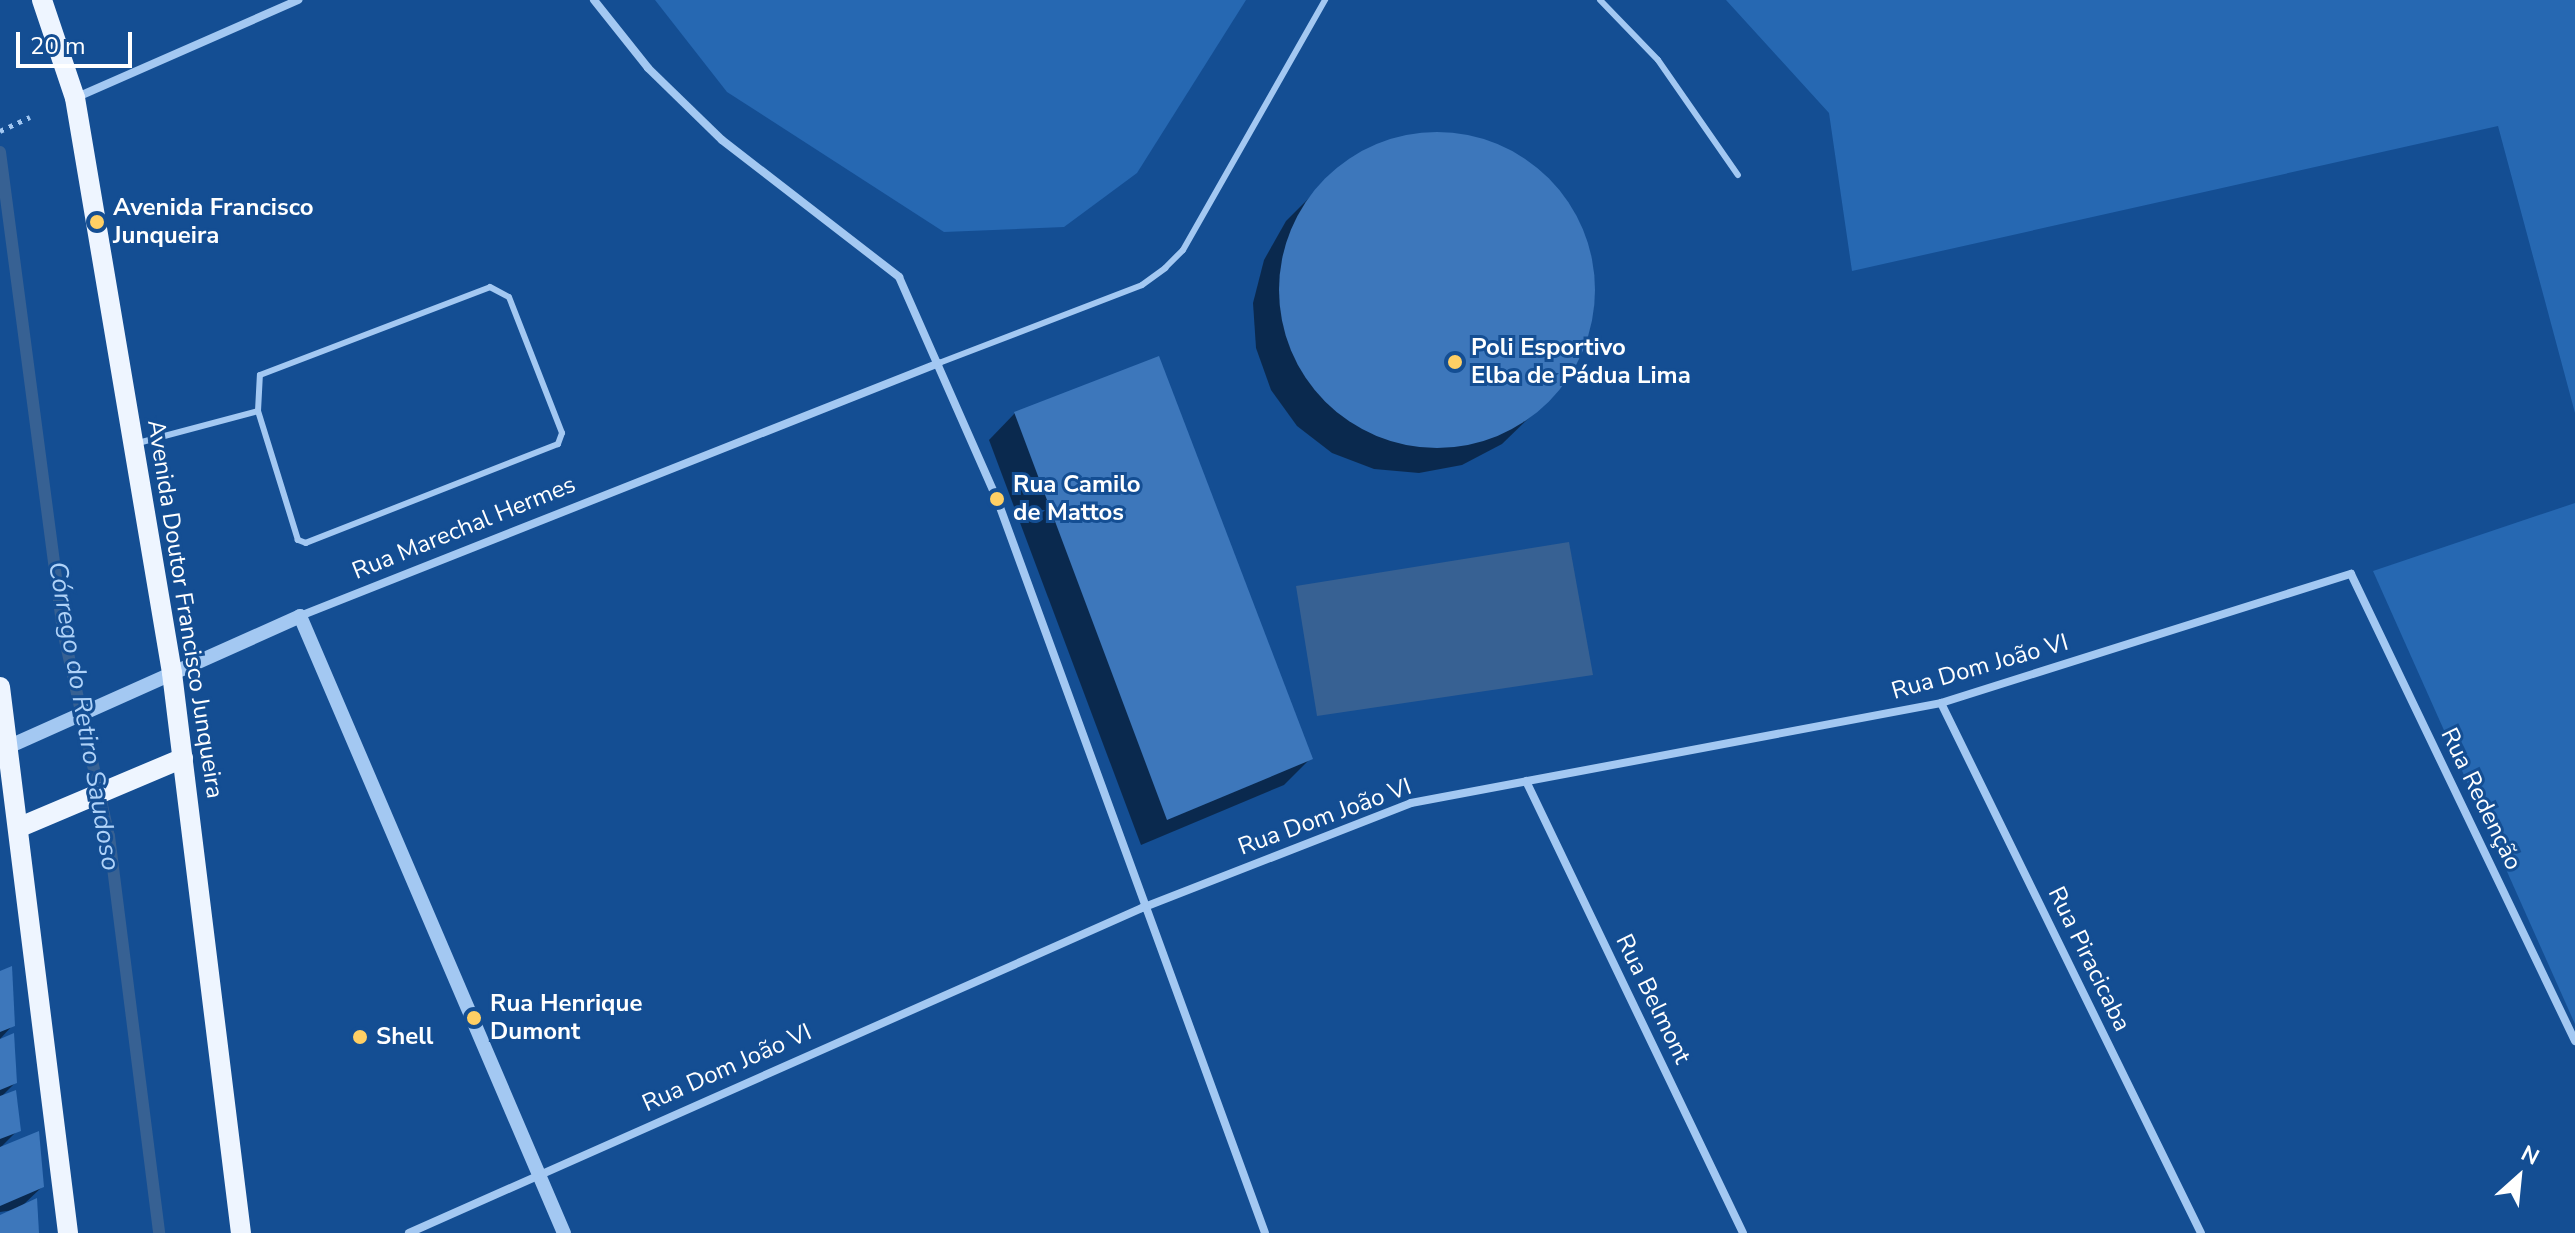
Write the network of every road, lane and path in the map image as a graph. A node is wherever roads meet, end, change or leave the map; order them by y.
1 (42, 0) edge
2 (298, 0) edge
3 (594, 0) edge
4 (1325, 0) edge
5 (1600, 0) edge
6 (75, 98) junction
7 (30, 117) dead end
8 (0, 131) edge
9 (1738, 175) dead end
10 (939, 363) junction
11 (258, 411) junction
12 (134, 444) junction
13 (2351, 574) joint
14 (300, 616) junction
15 (172, 673) junction
16 (0, 687) edge
17 (1941, 703) junction
18 (5, 748) edge
19 (183, 758) junction
20 (1526, 781) junction
21 (20, 827) junction
22 (1142, 908) junction
23 (2575, 1041) edge
24 (540, 1171) junction
25 (68, 1233) edge
26 (241, 1233) edge
27 (409, 1233) edge
28 (564, 1233) edge
29 (1265, 1233) edge
30 (1743, 1233) edge
31 (2201, 1233) edge

1 - 6 main road, Avenida Doutor Francisco Junqueira
2 - 6 street
3 - 10 street
4 - 10 lane
5 - 9 lane
6 - 12 main road, Avenida Doutor Francisco Junqueira
7 - 8 path
10 - 14 street, Rua Marechal Hermes
10 - 22 street
11 - 11 lane
11 - 12 lane
12 - 15 main road, Avenida Doutor Francisco Junqueira
13 - 17 street, Rua Dom João VI
13 - 23 street, Rua Redenção
14 - 15 street, Rua Marechal Hermes
14 - 24 street
15 - 18 street, Rua Marechal Hermes
15 - 19 main road, Avenida Doutor Francisco Junqueira
16 - 18 main road
17 - 20 street, Rua Dom João VI
17 - 31 street, Rua Piracicaba
18 - 21 main road
19 - 21 main road
19 - 26 main road, Avenida Doutor Francisco Junqueira
20 - 22 street, Rua Dom João VI
20 - 30 street, Rua Belmont
21 - 25 main road
22 - 24 street, Rua Dom João VI
22 - 29 street
24 - 27 street, Rua Dom João VI
24 - 28 street

